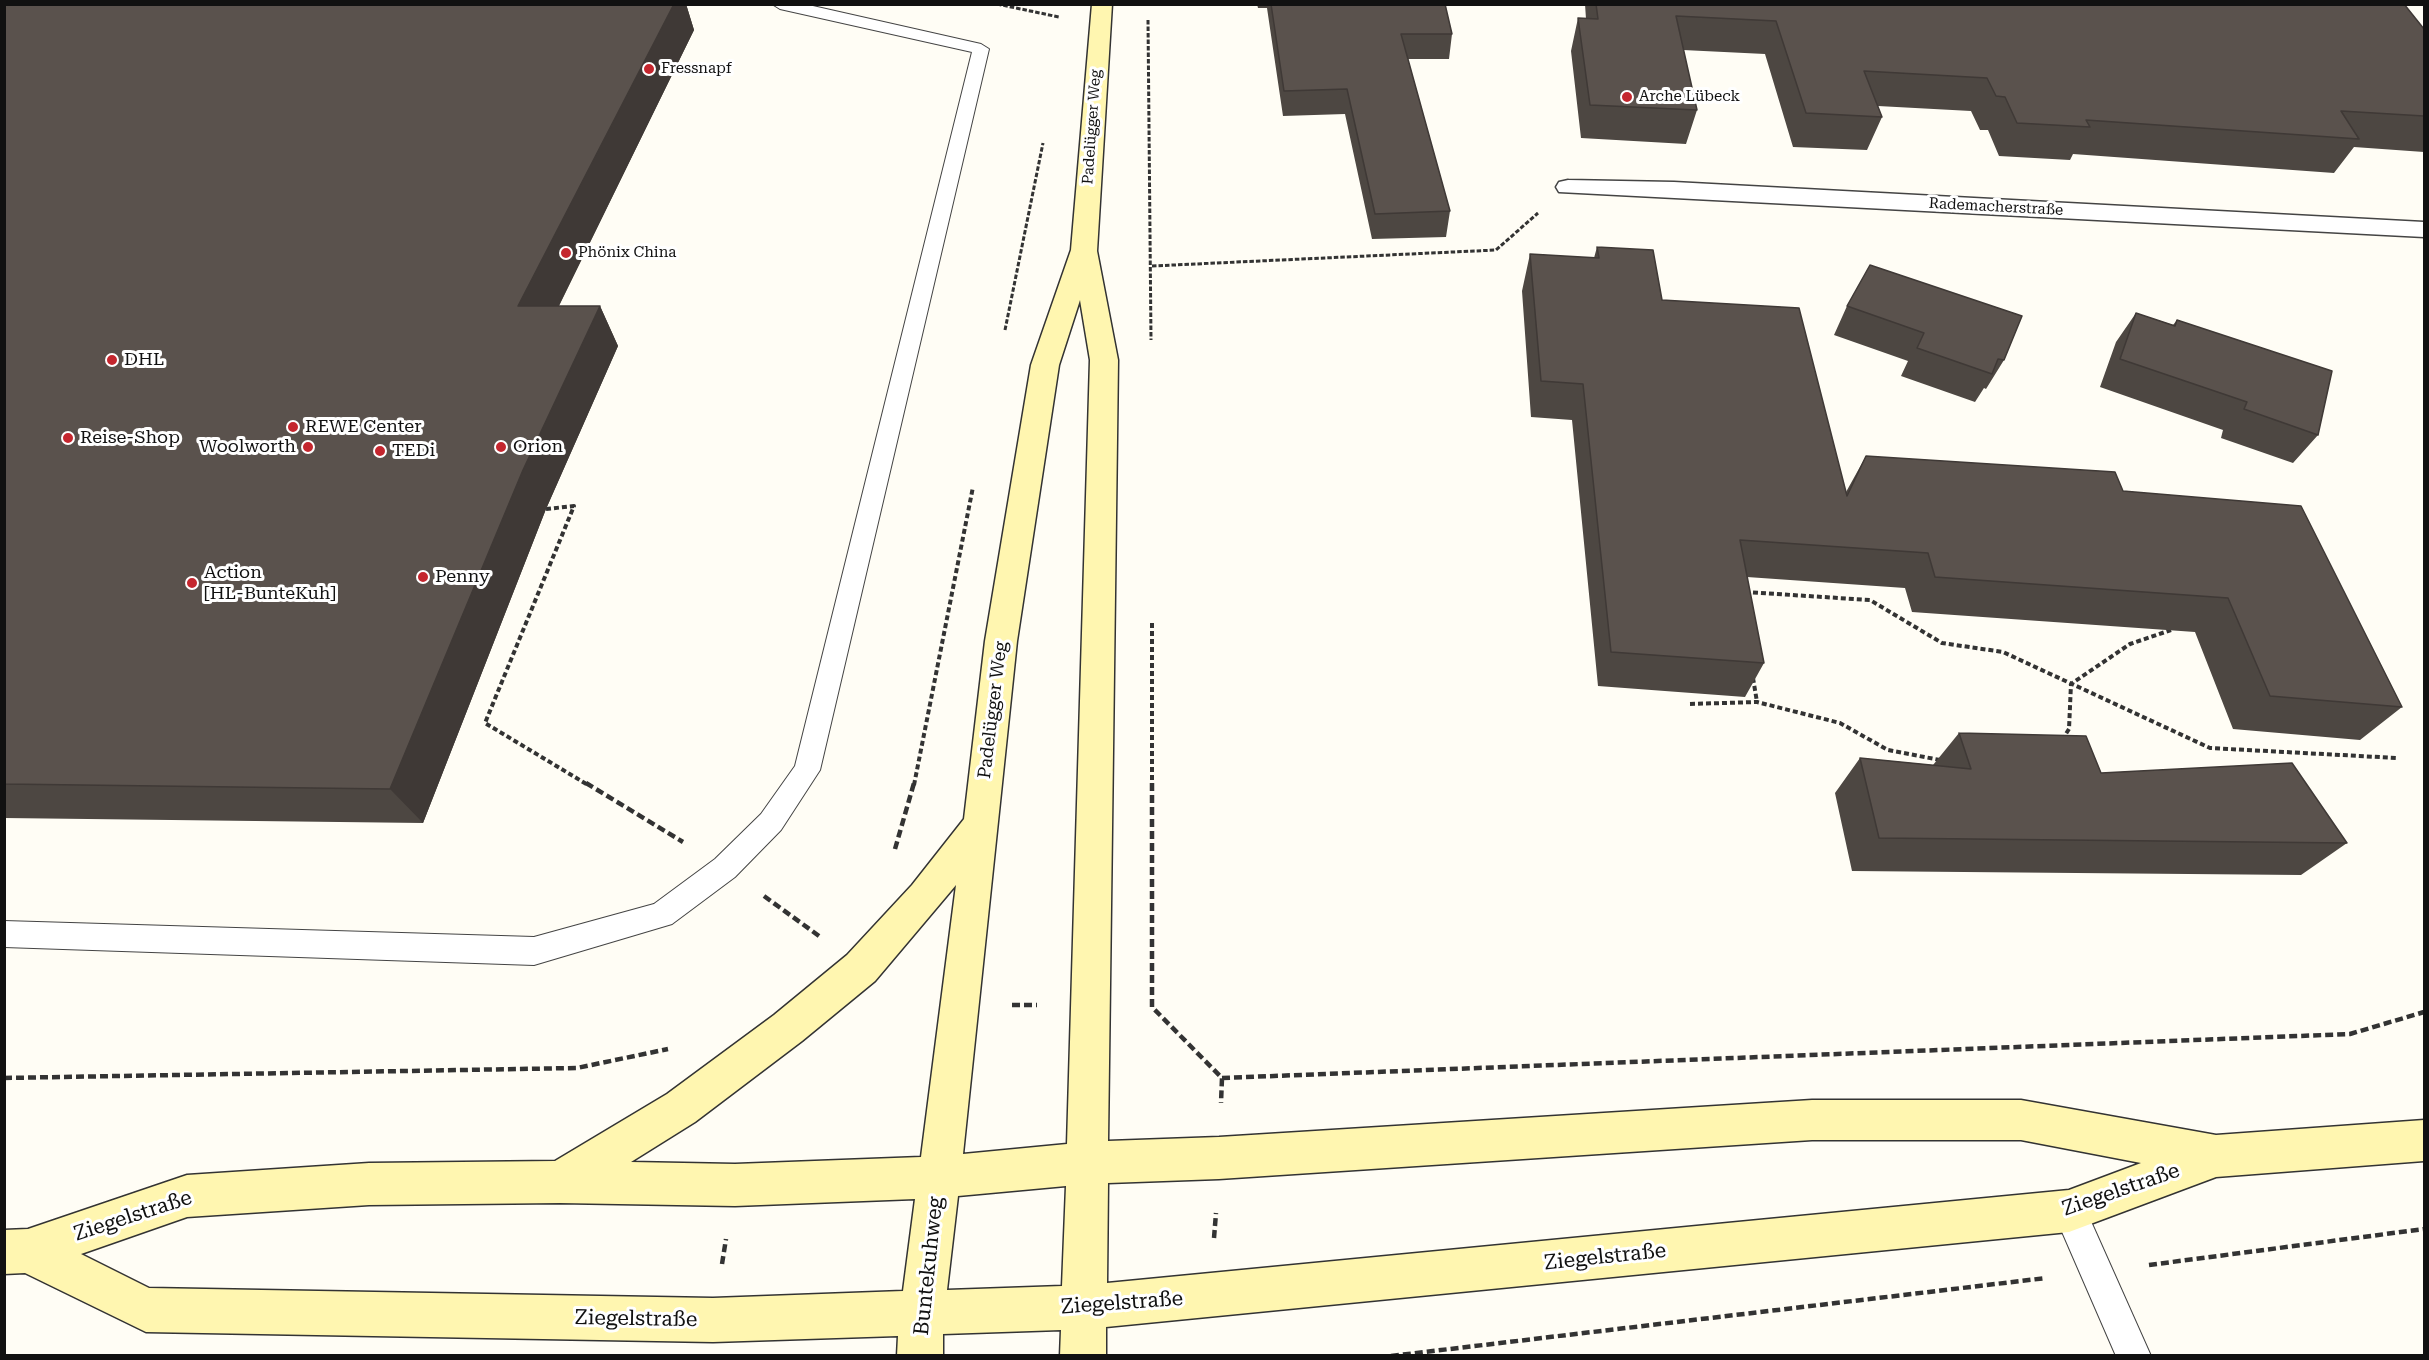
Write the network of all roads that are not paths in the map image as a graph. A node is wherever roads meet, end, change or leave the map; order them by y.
1 (780, 4) edge
2 (1102, 15) edge
3 (1568, 187) road end
4 (2424, 230) edge
5 (1084, 250) junction
6 (978, 828) junction
7 (4, 934) edge
8 (2424, 1141) edge
9 (2216, 1156) junction
10 (1086, 1163) junction
11 (939, 1177) junction
12 (560, 1182) junction
13 (2070, 1211) junction
14 (16, 1252) edge
15 (1086, 1307) junction
16 (922, 1312) junction
17 (921, 1356) edge
18 (1083, 1356) edge
19 (2134, 1356) edge

1 - 7 lane
2 - 5 main road, Padelügger Weg
3 - 4 street, Rademacherstraße
5 - 6 main road, Padelügger Weg
5 - 10 main road, Padelügger Weg
6 - 11 main road, Padelügger Weg
6 - 12 main road
8 - 9 main road, Ziegelstraße
9 - 10 main road, Ziegelstraße
9 - 13 main road, Ziegelstraße
10 - 11 main road, Ziegelstraße
10 - 15 main road
11 - 12 main road, Ziegelstraße
11 - 16 main road, Buntekuhweg
12 - 14 main road, Ziegelstraße
13 - 15 main road, Ziegelstraße
13 - 19 lane
14 - 16 main road, Ziegelstraße
15 - 16 main road, Ziegelstraße
15 - 18 main road
16 - 17 main road, Buntekuhweg

